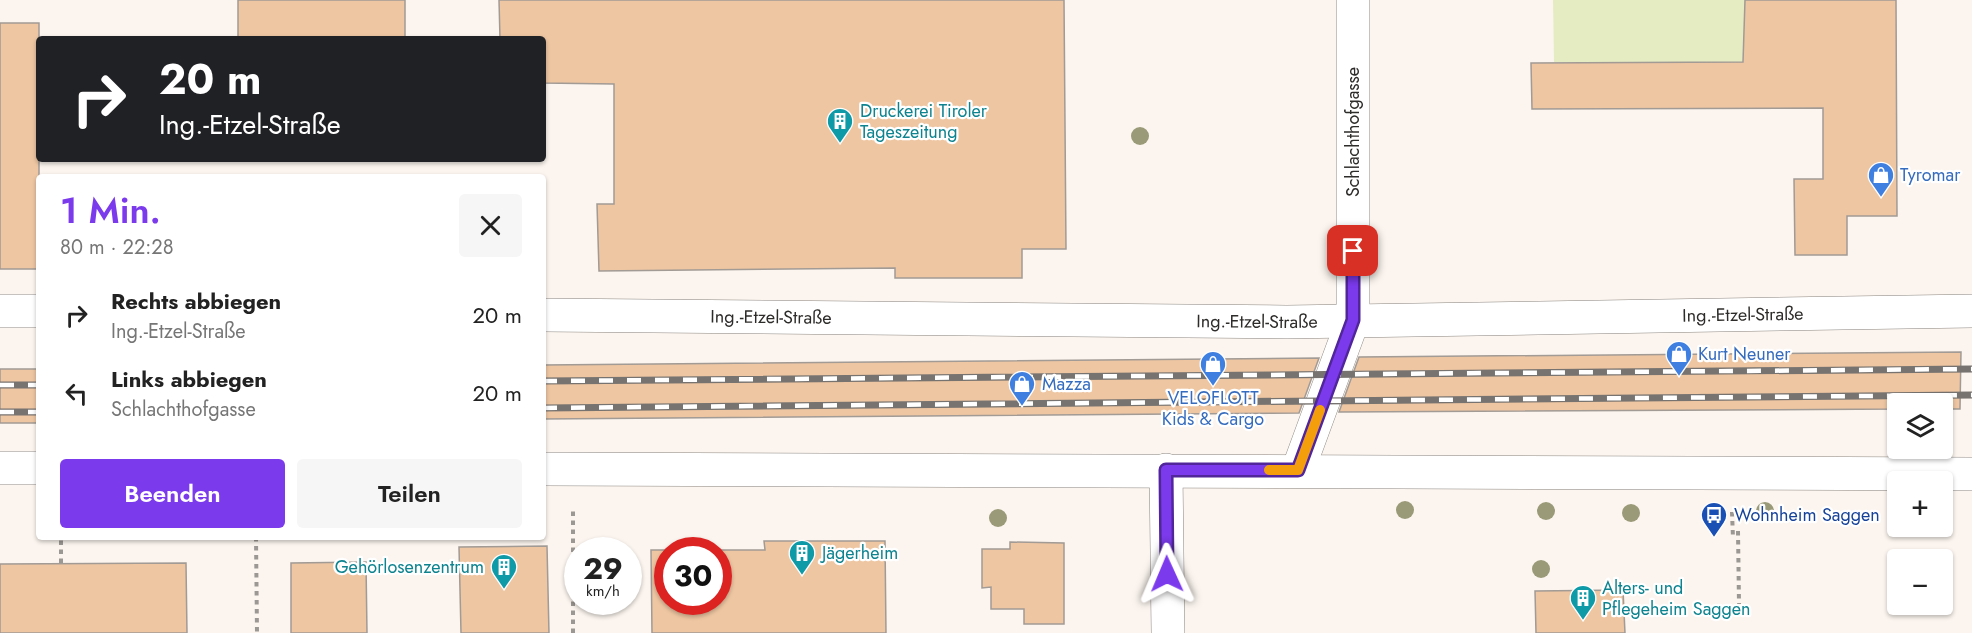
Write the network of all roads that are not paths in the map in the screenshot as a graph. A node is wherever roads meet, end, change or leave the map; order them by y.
1 (1353, 0) edge
2 (0, 311) edge
3 (36, 311) edge
4 (1972, 311) edge
5 (546, 315) edge
6 (1353, 320) junction
7 (0, 468) edge
8 (36, 468) edge
9 (558, 469) edge
10 (1166, 470) junction
11 (1298, 470) junction
12 (1972, 474) edge
13 (1168, 633) edge

1 - 6 street, Schlachthofgasse
2 - 3 street
4 - 6 street, Ing.-Etzel-Straße
5 - 6 street, Ing.-Etzel-Straße
6 - 11 street, Schlachthofgasse
7 - 8 street
9 - 10 street
10 - 11 street
10 - 13 street
11 - 12 street

